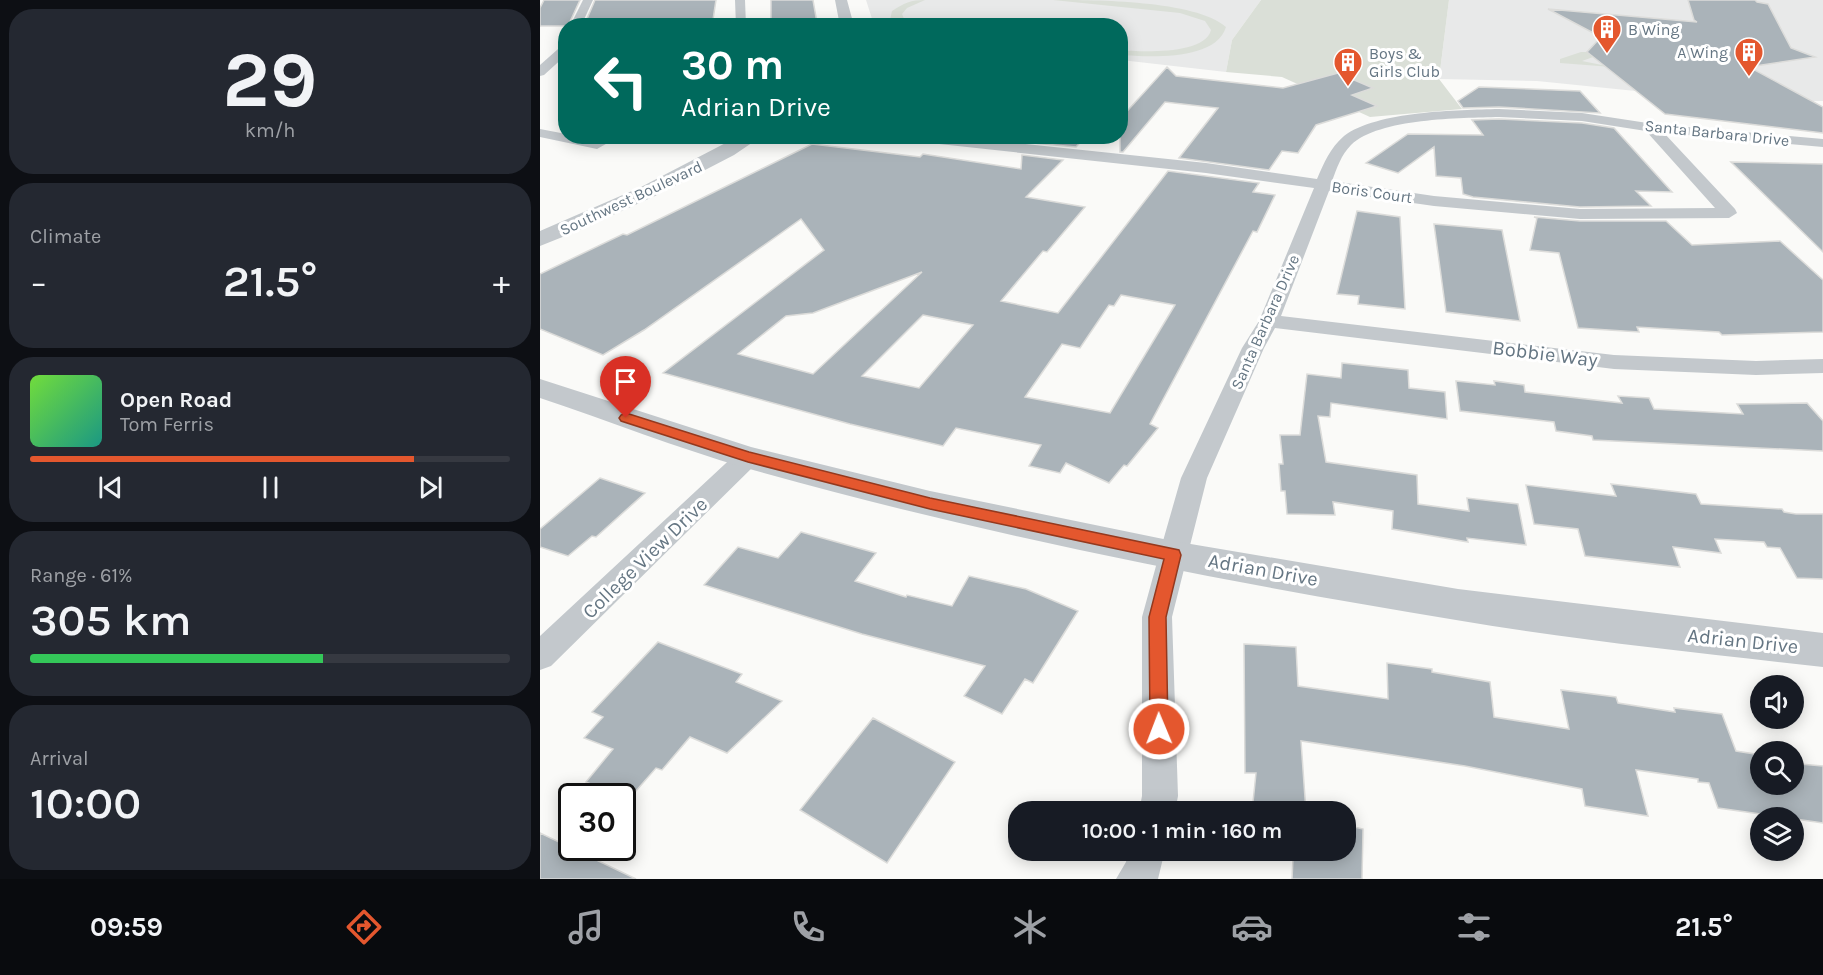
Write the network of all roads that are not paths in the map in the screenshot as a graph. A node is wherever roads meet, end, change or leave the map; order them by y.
1 (588, 0) edge
2 (740, 0) edge
3 (841, 0) edge
4 (579, 18) edge
5 (741, 18) edge
6 (845, 18) edge
7 (558, 56) edge
8 (540, 72) edge
9 (1651, 128) junction
10 (540, 133) edge
11 (558, 137) edge
12 (1823, 143) edge
13 (739, 144) edge
14 (978, 144) edge
15 (1323, 185) junction
16 (540, 239) edge
17 (1269, 321) junction
18 (1823, 366) edge
19 (540, 388) edge
20 (748, 457) junction
21 (1173, 555) junction
22 (1823, 650) edge
23 (540, 657) edge
24 (1159, 801) edge
25 (1144, 861) edge
26 (1135, 879) edge

1 - 4 street
2 - 5 street
3 - 6 street
7 - 8 street
9 - 12 street, Santa Barbara Drive
9 - 15 street, Santa Barbara Drive
9 - 15 street, Boris Court
10 - 11 street
13 - 16 street, Southwest Boulevard
14 - 15 street, Boris Court
15 - 17 street, Santa Barbara Drive
17 - 18 street, Bobbie Way
17 - 21 street, Santa Barbara Drive
19 - 20 street, Adrian Drive
20 - 21 street, Adrian Drive
20 - 23 street, College View Drive
21 - 22 street, Adrian Drive
21 - 24 street, Santa Barbara Drive
25 - 26 street

